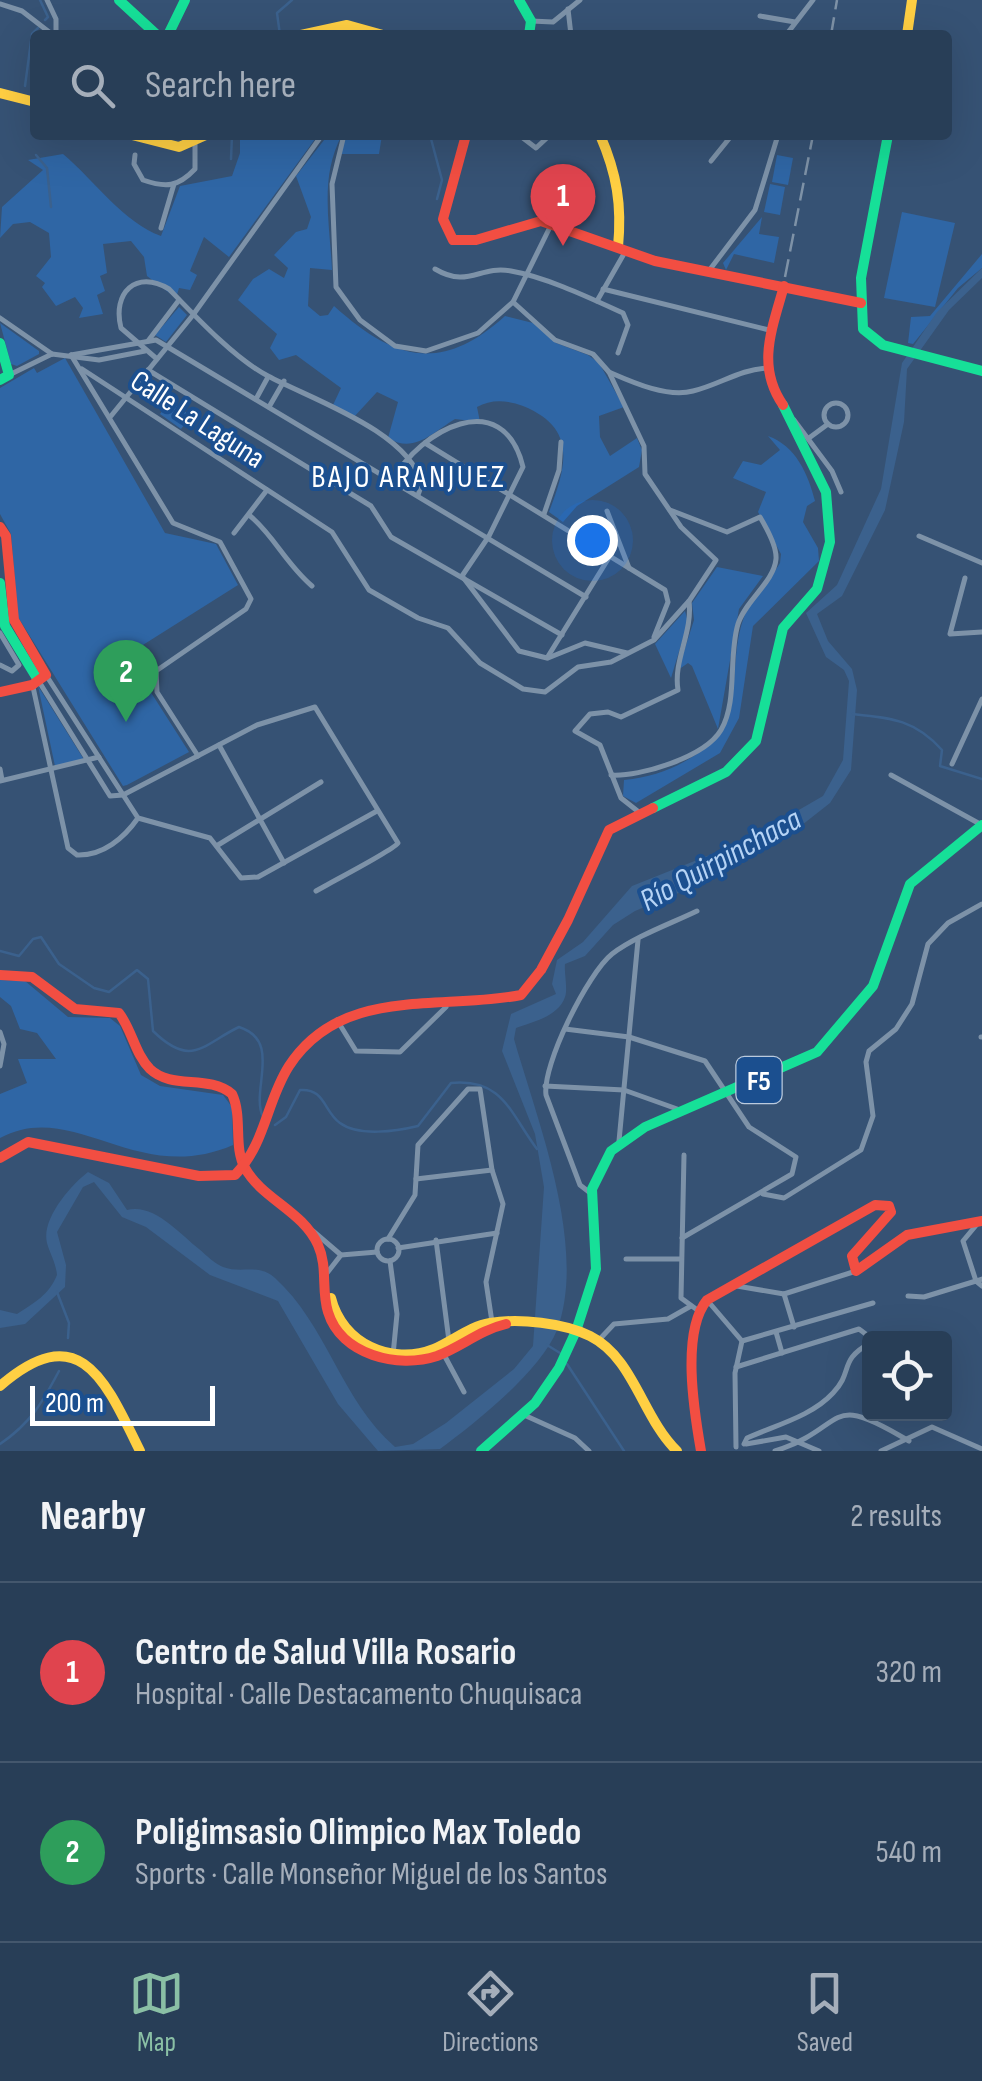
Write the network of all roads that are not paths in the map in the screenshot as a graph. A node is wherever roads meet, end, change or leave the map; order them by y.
1 (47, 0) edge
2 (119, 0) edge
3 (186, 0) edge
4 (519, 0) edge
5 (580, 0) edge
6 (813, 0) edge
7 (912, 0) edge
8 (0, 4) edge
9 (568, 9) junction
10 (760, 16) dead end
11 (532, 21) junction
12 (795, 22) junction
13 (48, 30) edge
14 (55, 30) edge
15 (152, 30) edge
16 (171, 30) edge
17 (324, 30) edge
18 (365, 30) edge
19 (530, 30) edge
20 (570, 30) edge
21 (789, 30) edge
22 (907, 30) edge
23 (0, 93) edge
24 (30, 101) edge
25 (148, 140) edge
26 (200, 140) edge
27 (318, 140) edge
28 (342, 140) edge
29 (465, 140) edge
30 (525, 140) edge
31 (545, 140) edge
32 (602, 140) edge
33 (728, 140) edge
34 (776, 140) edge
35 (887, 140) edge
36 (195, 144) junction
37 (135, 154) dead end
38 (712, 162) dead end
39 (174, 184) junction
40 (552, 222) junction
41 (161, 228) dead end
42 (622, 248) junction
43 (435, 269) dead end
44 (708, 272) junction
45 (529, 275) junction
46 (861, 278) junction
47 (784, 286) junction
48 (603, 289) junction
49 (836, 297) junction
50 (179, 300) junction
51 (513, 302) junction
52 (598, 302) junction
53 (861, 302) junction
54 (193, 315) junction
55 (0, 318) edge
56 (770, 330) junction
57 (0, 343) edge
58 (147, 345) junction
59 (167, 346) junction
60 (618, 353) dead end
61 (52, 354) junction
62 (72, 355) junction
63 (157, 359) junction
64 (768, 368) junction
65 (82, 369) junction
66 (148, 370) junction
67 (982, 371) edge
68 (609, 372) junction
69 (3, 375) edge
70 (268, 376) junction
71 (284, 381) junction
72 (123, 399) junction
73 (256, 399) junction
74 (269, 407) junction
75 (111, 416) junction
76 (792, 418) junction
77 (828, 424) junction
78 (809, 438) junction
79 (561, 442) dead end
80 (425, 443) junction
81 (407, 453) junction
82 (393, 480) junction
83 (267, 490) junction
84 (840, 492) dead end
85 (512, 494) junction
86 (418, 495) junction
87 (670, 510) junction
88 (607, 511) dead end
89 (544, 514) junction
90 (248, 515) junction
91 (0, 526) edge
92 (234, 533) dead end
93 (488, 536) junction
94 (919, 536) dead end
95 (610, 556) junction
96 (982, 563) edge
97 (630, 568) junction
98 (462, 576) junction
99 (965, 578) dead end
100 (0, 583) edge
101 (312, 586) dead end
102 (586, 597) junction
103 (689, 602) junction
104 (5, 627) edge
105 (982, 632) edge
106 (562, 635) junction
107 (654, 640) junction
108 (630, 654) junction
109 (547, 658) junction
110 (0, 665) edge
111 (39, 680) junction
112 (0, 692) edge
113 (982, 699) edge
114 (219, 745) junction
115 (198, 756) junction
116 (99, 757) junction
117 (89, 762) junction
118 (952, 764) dead end
119 (0, 769) edge
120 (51, 771) junction
121 (611, 775) junction
122 (891, 775) dead end
123 (1, 781) edge
124 (320, 782) dead end
125 (123, 795) junction
126 (376, 811) junction
127 (641, 814) junction
128 (138, 818) junction
129 (259, 818) junction
130 (982, 825) edge
131 (218, 844) junction
132 (284, 863) junction
133 (316, 891) dead end
134 (982, 904) edge
135 (697, 911) dead end
136 (638, 940) junction
137 (0, 975) edge
138 (446, 1007) junction
139 (337, 1020) junction
140 (565, 1029) junction
141 (0, 1032) edge
142 (629, 1037) junction
143 (1, 1065) edge
144 (545, 1086) junction
145 (624, 1090) junction
146 (729, 1092) junction
147 (683, 1111) junction
148 (619, 1143) junction
149 (684, 1155) dead end
150 (0, 1158) edge
151 (243, 1164) junction
152 (492, 1170) junction
153 (416, 1179) junction
154 (591, 1193) junction
155 (762, 1194) junction
156 (980, 1222) edge
157 (305, 1224) junction
158 (497, 1234) junction
159 (682, 1238) junction
160 (388, 1239) junction
161 (436, 1240) junction
162 (398, 1248) junction
163 (377, 1252) junction
164 (341, 1255) junction
165 (626, 1259) dead end
166 (682, 1259) junction
167 (390, 1261) junction
168 (856, 1271) junction
169 (328, 1276) junction
170 (980, 1282) edge
171 (728, 1284) junction
172 (784, 1294) junction
173 (908, 1296) dead end
174 (707, 1300) junction
175 (874, 1302) dead end
176 (694, 1308) junction
177 (492, 1322) junction
178 (506, 1324) junction
179 (794, 1327) junction
180 (576, 1331) junction
181 (776, 1332) junction
182 (862, 1333) edge
183 (598, 1341) junction
184 (742, 1341) junction
185 (446, 1347) junction
186 (862, 1347) edge
187 (782, 1353) junction
188 (393, 1355) junction
189 (736, 1367) junction
190 (0, 1386) edge
191 (464, 1392) dead end
192 (524, 1415) junction
193 (801, 1440) junction
194 (910, 1440) junction
195 (744, 1444) junction
196 (960, 1446) edge
197 (736, 1448) junction
198 (982, 1449) edge
199 (140, 1451) edge
200 (481, 1451) edge
201 (589, 1451) edge
202 (678, 1451) edge
203 (700, 1451) edge
204 (728, 1451) edge
205 (774, 1451) edge
206 (818, 1451) edge
207 (881, 1451) edge

1 - 14 street
2 - 15 main road
3 - 16 main road
4 - 11 main road
5 - 9 street
6 - 12 street
7 - 22 main road
8 - 13 street
9 - 11 street
9 - 20 street
10 - 12 street
11 - 19 main road
12 - 21 street
17 - 18 main road
23 - 24 main road
25 - 36 main road
26 - 36 main road
27 - 54 street
28 - 51 street
29 - 40 main road
30 - 31 street
32 - 42 main road
33 - 38 street
34 - 44 street
35 - 46 main road
36 - 39 street
37 - 39 street
39 - 41 street
40 - 42 main road
40 - 45 street
42 - 44 main road
42 - 48 street
43 - 45 street
44 - 47 main road
45 - 51 street
45 - 52 street
46 - 49 main road
46 - 53 main road
47 - 49 main road
47 - 56 main road
48 - 52 street
48 - 56 street
49 - 53 main road
50 - 54 street
50 - 58 street
50 - 58 street
51 - 68 street
52 - 60 street
53 - 67 main road
54 - 59 street
54 - 70 street
55 - 61 street
56 - 64 main road
57 - 69 main road
58 - 59 street
58 - 59 street
58 - 62 street
58 - 63 street
59 - 63 street
59 - 73 street
61 - 62 street
61 - 69 street
62 - 65 street
63 - 66 street
64 - 68 street
64 - 76 main road
65 - 72 street, Calle La Laguna
65 - 75 street
66 - 72 street
66 - 98 street
68 - 87 street
70 - 71 street
70 - 73 street
71 - 74 street
71 - 81 street
72 - 75 street
72 - 83 street, Calle La Laguna
73 - 74 street
74 - 82 street
75 - 115 street
76 - 78 street
76 - 127 main road
77 - 77 street
77 - 78 street
78 - 84 street
79 - 89 street
80 - 81 street
80 - 85 street
80 - 85 street
81 - 82 street
81 - 86 street
82 - 86 street
83 - 90 street
83 - 108 street, Calle La Laguna
85 - 89 street
85 - 93 street
86 - 93 street
87 - 103 street
87 - 121 street
88 - 97 street
89 - 95 street
90 - 92 street
90 - 101 street
91 - 104 main road
93 - 98 street
93 - 102 street
94 - 96 street
95 - 97 street
95 - 102 street
97 - 107 street
98 - 106 street
98 - 109 street
99 - 105 street
100 - 104 main road
102 - 106 street
103 - 107 street
103 - 121 street
104 - 110 street
104 - 111 main road
106 - 109 street
107 - 108 street
108 - 109 street
111 - 112 main road
111 - 116 street
111 - 117 street
111 - 120 street
113 - 118 street
114 - 115 street
114 - 126 street
114 - 129 street
115 - 125 street
116 - 117 street
116 - 125 street
117 - 120 street
117 - 125 street
119 - 123 street
120 - 123 street
120 - 128 street
121 - 127 street
122 - 130 street
124 - 129 street
125 - 128 street
126 - 132 street
126 - 133 street
127 - 138 main road
128 - 131 street
129 - 131 street
129 - 132 street
130 - 146 main road, F5
131 - 132 street
134 - 155 street
135 - 136 street
136 - 140 street
136 - 142 street
137 - 151 main road
138 - 139 main road
138 - 139 street
139 - 151 main road
140 - 142 street
140 - 144 street
141 - 143 street
142 - 145 street
142 - 146 street
144 - 145 street
144 - 154 street
145 - 147 street
145 - 148 street
146 - 147 main road, F5
146 - 155 street
147 - 148 main road, F5
148 - 154 main road
149 - 159 street
150 - 151 main road
151 - 157 main road
152 - 153 street
152 - 153 street
152 - 158 street
153 - 160 street
154 - 180 main road
155 - 159 street
156 - 168 main road
156 - 170 street
157 - 164 street
157 - 169 main road
158 - 161 street
158 - 177 street
159 - 166 street
160 - 162 street
160 - 163 street
161 - 162 street
161 - 185 street
162 - 167 street
163 - 164 street
163 - 167 street
164 - 169 street
165 - 166 street
166 - 176 street
167 - 188 street
168 - 171 main road
168 - 172 street
169 - 188 main road
170 - 173 street
171 - 172 street
171 - 174 main road
172 - 179 street
174 - 176 main road
174 - 184 street
175 - 179 street
176 - 183 street
176 - 203 main road
177 - 178 main road
177 - 185 main road
178 - 180 main road
178 - 185 main road
179 - 181 street
180 - 183 main road
180 - 192 main road
181 - 184 street
181 - 187 street
182 - 187 street
183 - 202 main road
184 - 189 street
185 - 188 main road
185 - 191 street
186 - 195 street
187 - 189 street
189 - 197 street
190 - 199 main road
192 - 200 main road
192 - 201 street
193 - 194 street
193 - 195 street
193 - 205 street
193 - 206 street
194 - 196 street
194 - 207 street
195 - 197 street
196 - 198 street
197 - 204 street

